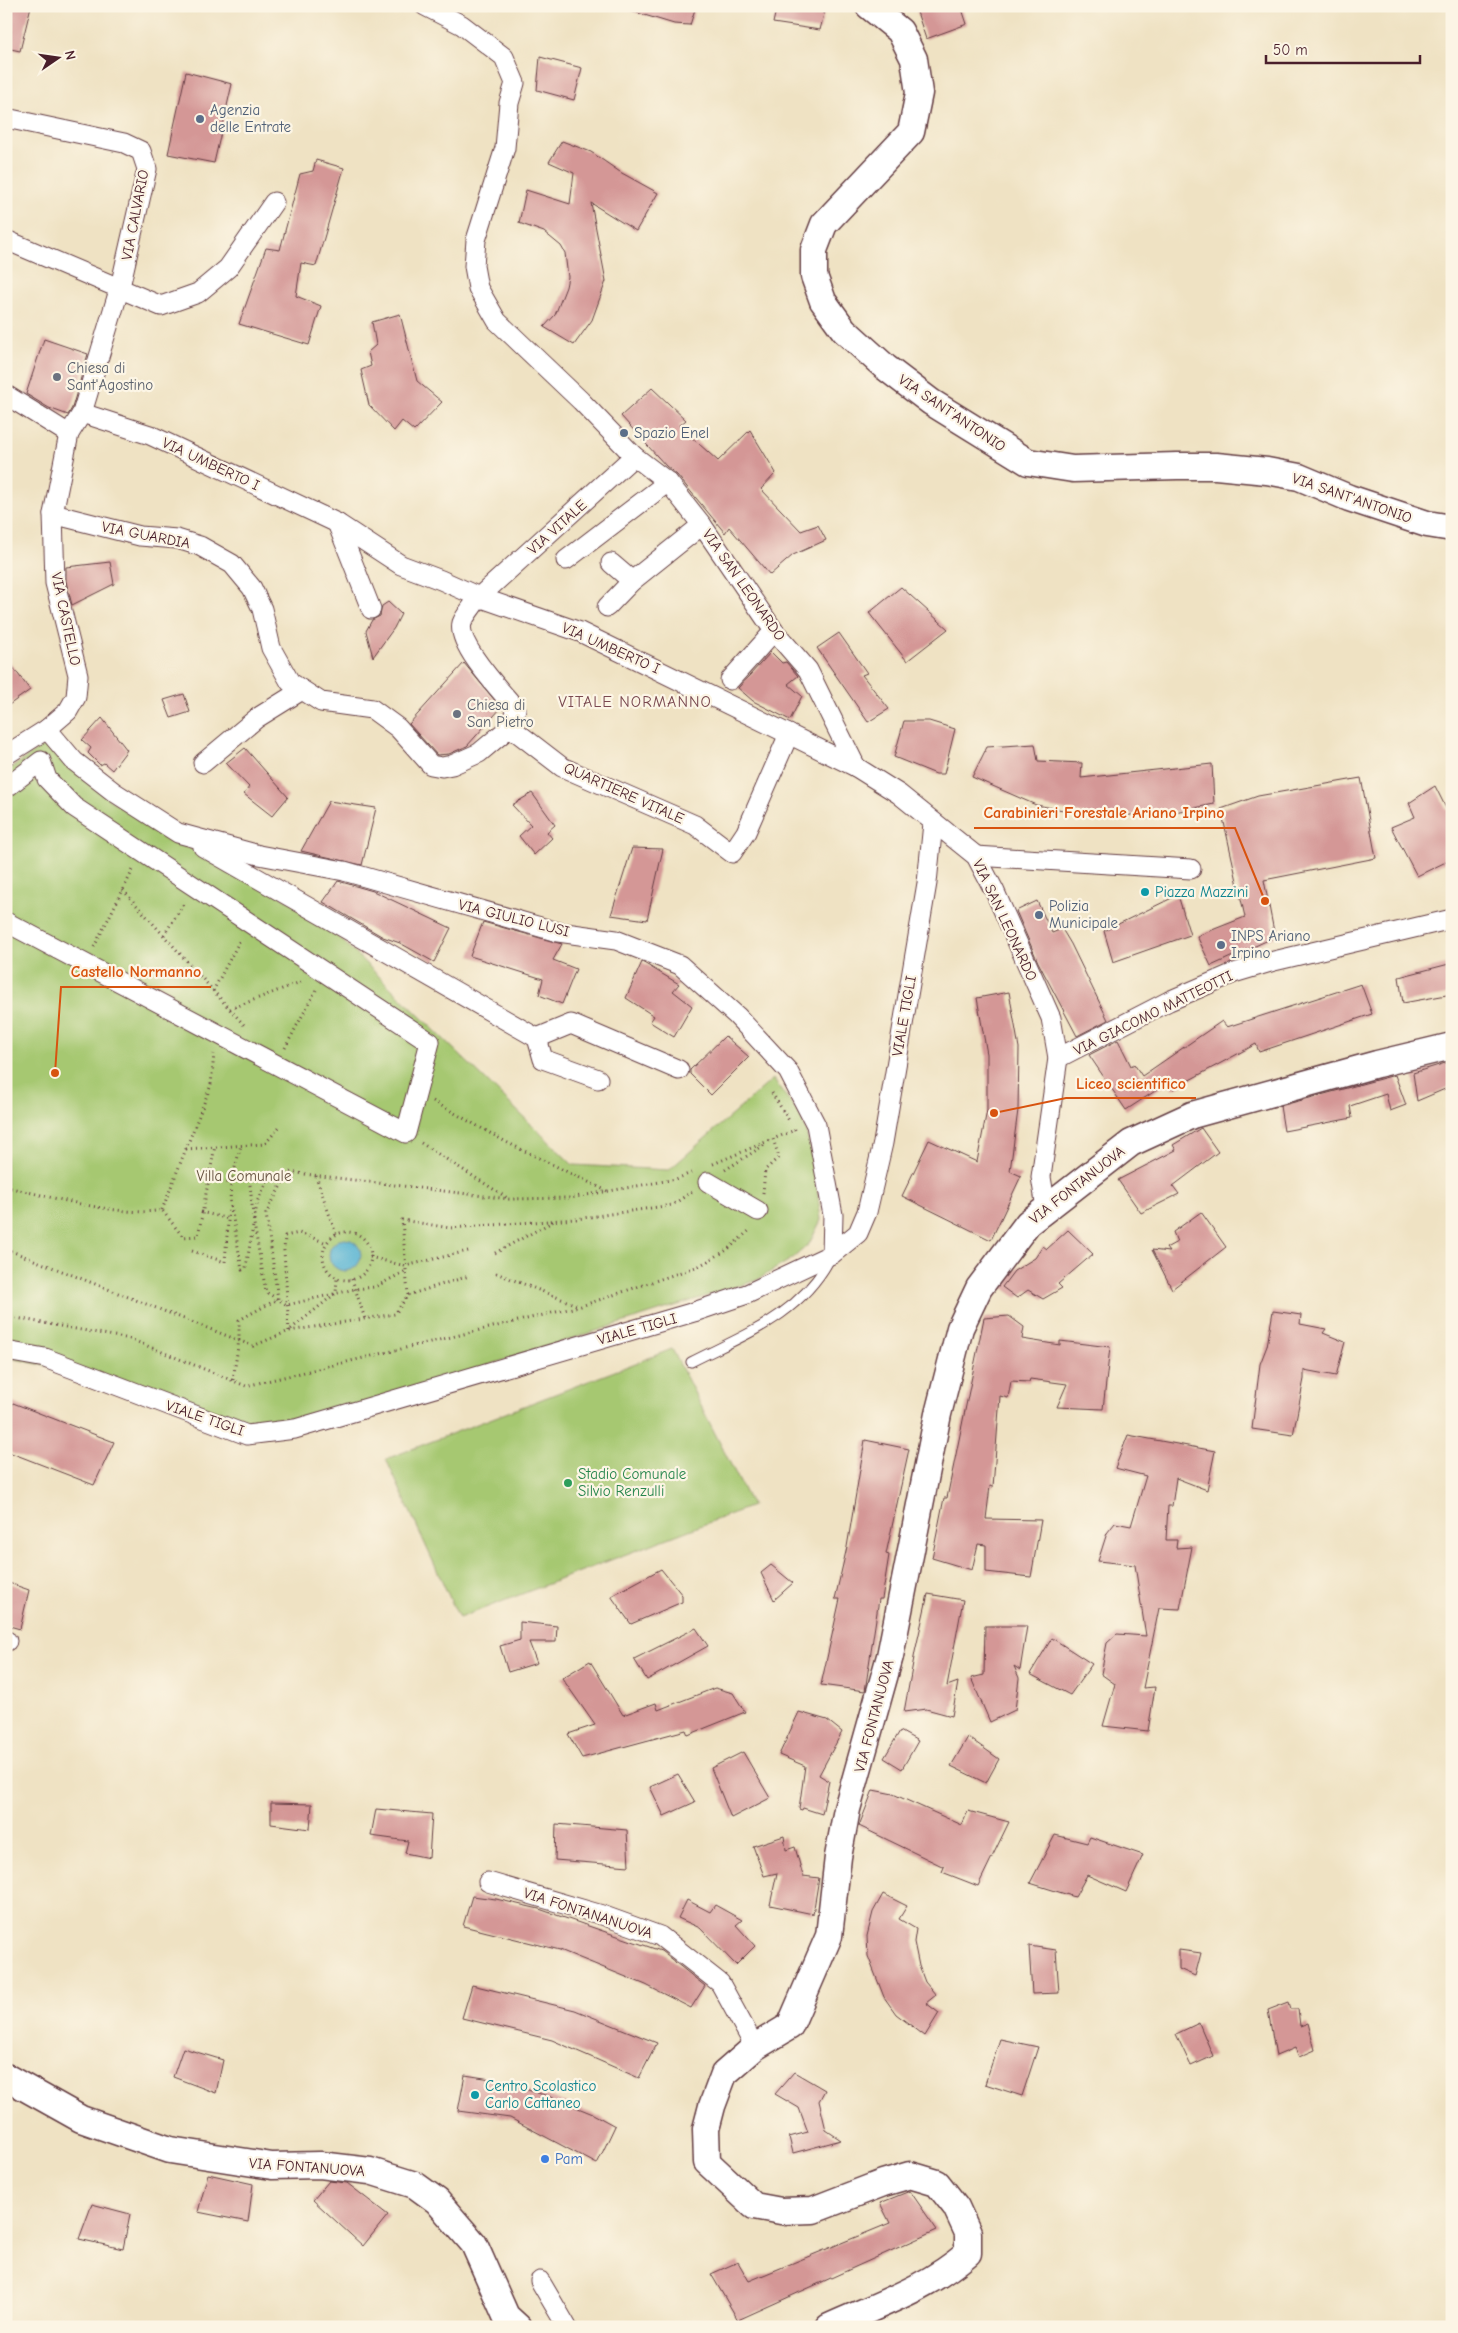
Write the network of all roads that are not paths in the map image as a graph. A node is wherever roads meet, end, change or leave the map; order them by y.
1 (425, 6) edge
2 (869, 6) edge
3 (6, 118) edge
4 (274, 202) dead end
5 (6, 240) edge
6 (120, 287) junction
7 (6, 395) edge
8 (82, 413) junction
9 (68, 434) junction
10 (634, 456) junction
11 (668, 482) junction
12 (53, 514) junction
13 (337, 523) junction
14 (702, 525) junction
15 (1452, 528) edge
16 (566, 560) dead end
17 (611, 564) dead end
18 (632, 581) junction
19 (479, 597) junction
20 (607, 607) dead end
21 (371, 609) dead end
22 (774, 631) junction
23 (730, 680) dead end
24 (302, 690) junction
25 (510, 727) junction
26 (47, 729) junction
27 (789, 734) junction
28 (6, 755) edge
29 (203, 763) dead end
30 (856, 767) junction
31 (6, 788) edge
32 (933, 822) junction
33 (178, 833) junction
34 (976, 856) junction
35 (1191, 869) dead end
36 (1452, 918) edge
37 (6, 922) edge
38 (536, 1038) junction
39 (1452, 1046) edge
40 (1058, 1058) junction
41 (679, 1070) dead end
42 (598, 1080) dead end
43 (704, 1173) road end
44 (1046, 1208) junction
45 (758, 1211) road end
46 (832, 1254) junction
47 (6, 1351) edge
48 (691, 1362) dead end
49 (488, 1882) dead end
50 (755, 2048) junction
51 (6, 2077) edge
52 (540, 2281) dead end
53 (518, 2327) edge
54 (567, 2327) edge
55 (829, 2327) edge

1 - 10 street, VIA SAN LEONARDO
2 - 15 street, VIA SANT'ANTONIO
3 - 6 street, VIA CALVARIO
4 - 6 street
5 - 6 street
6 - 8 street, VIA CALVARIO
7 - 9 street
8 - 9 street, VIA CASTELLO
8 - 13 street, VIA UMBERTO I
9 - 12 street, VIA CASTELLO
10 - 11 street, VIA SAN LEONARDO
10 - 19 street, VIA VITALE
11 - 14 street, VIA SAN LEONARDO
11 - 16 street
12 - 24 street, VIA GUARDIA
12 - 26 street, VIA CASTELLO
13 - 19 street, VIA UMBERTO I
13 - 21 street
14 - 18 street
14 - 22 street, VIA SAN LEONARDO
17 - 18 street
18 - 20 street
19 - 25 street
19 - 27 street, VIA UMBERTO I
22 - 23 street
22 - 30 street, VIA SAN LEONARDO
24 - 25 street, VIA GUARDIA
24 - 29 street
25 - 27 street, QUARTIERE VITALE
26 - 28 street
26 - 33 street, VIA GIULIO LUSI
27 - 30 street, VIA UMBERTO I
30 - 32 street, VIA SAN LEONARDO
31 - 37 street
32 - 34 street, VIA SAN LEONARDO
32 - 46 street, VIALE TIGLI
33 - 38 street
33 - 46 street, VIA GIULIO LUSI
34 - 35 street
34 - 40 street, VIA SAN LEONARDO
36 - 40 street, VIA GIACOMO MATTEOTTI
38 - 41 street
38 - 42 street
39 - 44 street, VIA FONTANUOVA
40 - 44 street, VIA SAN LEONARDO
43 - 45 street
44 - 50 street, VIA FONTANUOVA
46 - 47 street, VIALE TIGLI
46 - 48 lane
49 - 50 street, VIA FONTANANUOVA
50 - 55 street, VIA FONTANUOVA
51 - 53 street, VIA FONTANUOVA
52 - 54 street

